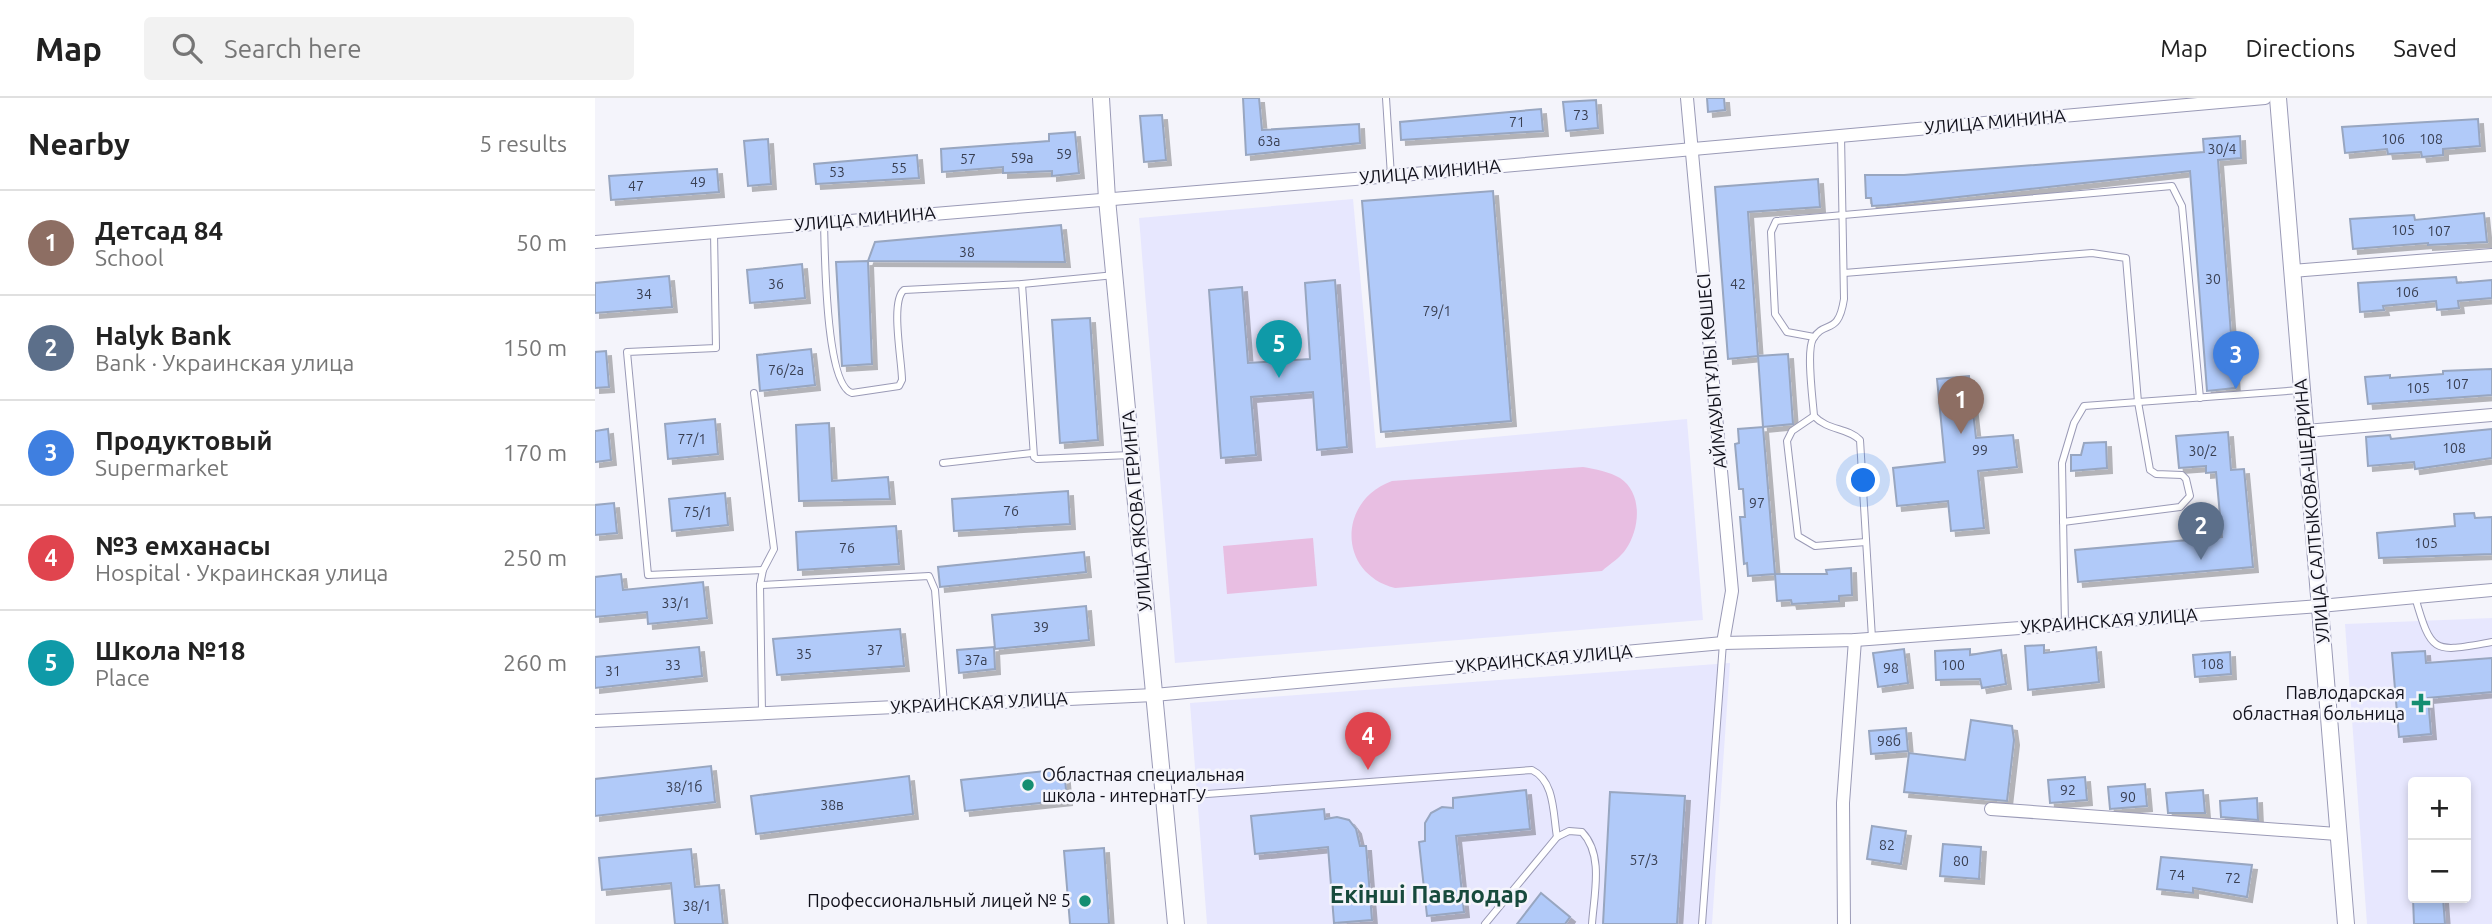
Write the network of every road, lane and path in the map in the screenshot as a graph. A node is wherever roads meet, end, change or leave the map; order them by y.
1 (1101, 98) edge
2 (1386, 98) edge
3 (1688, 98) edge
4 (2265, 98) edge
5 (2278, 98) edge
6 (1841, 135) junction
7 (1691, 149) junction
8 (1391, 176) junction
9 (1108, 199) junction
10 (1843, 215) junction
11 (824, 223) junction
12 (714, 232) junction
13 (595, 242) edge
14 (2492, 255) edge
15 (2293, 271) junction
16 (1844, 273) junction
17 (1115, 275) junction
18 (1022, 284) junction
19 (1814, 337) junction
20 (2302, 390) junction
21 (754, 393) dead end
22 (2200, 397) junction
23 (2138, 402) junction
24 (2492, 415) edge
25 (1814, 416) junction
26 (2306, 431) junction
27 (1032, 453) junction
28 (1132, 454) junction
29 (943, 463) dead end
30 (2063, 522) junction
31 (1866, 542) junction
32 (763, 570) junction
33 (760, 585) junction
34 (2492, 590) edge
35 (2415, 597) junction
36 (2320, 606) junction
37 (2065, 625) junction
38 (1872, 638) junction
39 (1856, 640) junction
40 (2492, 642) edge
41 (1723, 643) junction
42 (1154, 695) junction
43 (944, 705) junction
44 (762, 713) junction
45 (595, 721) edge
46 (1164, 797) junction
47 (1991, 808) dead end
48 (2337, 834) junction
49 (1557, 837) junction
50 (1176, 924) edge
51 (1485, 924) edge
52 (1592, 924) edge
53 (1702, 924) edge
54 (1844, 924) edge
55 (2346, 924) edge

1 - 9 street, УЛИЦА ЯКОВА ГЕРИНГА
2 - 8 lane
3 - 7 street, АЙМАУЫТҰЛЫ КӨШЕСІ
4 - 6 street, УЛИЦА МИНИНА
5 - 15 street, УЛИЦА САЛТЫКОВА-ЩЕДРИНА
6 - 7 street, УЛИЦА МИНИНА
6 - 10 lane
7 - 8 street, УЛИЦА МИНИНА
7 - 41 street, АЙМАУЫТҰЛЫ КӨШЕСІ
8 - 9 street, УЛИЦА МИНИНА
9 - 11 street, УЛИЦА МИНИНА
9 - 17 street, УЛИЦА ЯКОВА ГЕРИНГА
10 - 16 lane
10 - 19 lane
10 - 22 lane
11 - 12 street, УЛИЦА МИНИНА
11 - 18 lane
12 - 13 street, УЛИЦА МИНИНА
12 - 32 lane
14 - 15 street
15 - 20 street, УЛИЦА САЛТЫКОВА-ЩЕДРИНА
16 - 19 lane
16 - 23 lane
17 - 18 lane
17 - 28 street, УЛИЦА ЯКОВА ГЕРИНГА
18 - 27 lane
19 - 25 lane
20 - 22 lane
20 - 26 street, УЛИЦА САЛТЫКОВА-ЩЕДРИНА
21 - 32 lane
22 - 23 lane
23 - 30 lane
23 - 30 lane
24 - 26 street
25 - 31 lane
25 - 31 lane
26 - 36 street, УЛИЦА САЛТЫКОВА-ЩЕДРИНА
27 - 28 lane
27 - 29 lane
28 - 42 street, УЛИЦА ЯКОВА ГЕРИНГА
30 - 37 lane
31 - 38 lane
32 - 33 lane
33 - 43 lane
33 - 44 lane
34 - 35 street, УКРАИНСКАЯ УЛИЦА
35 - 36 street, УКРАИНСКАЯ УЛИЦА
35 - 40 lane
36 - 37 street, УКРАИНСКАЯ УЛИЦА
36 - 48 street, УЛИЦА САЛТЫКОВА-ЩЕДРИНА
37 - 38 street, УКРАИНСКАЯ УЛИЦА
38 - 39 street, УКРАИНСКАЯ УЛИЦА
39 - 41 street, УКРАИНСКАЯ УЛИЦА
39 - 54 street
41 - 42 street, УКРАИНСКАЯ УЛИЦА
41 - 53 lane
42 - 43 street, УКРАИНСКАЯ УЛИЦА
42 - 46 street, УЛИЦА ЯКОВА ГЕРИНГА
43 - 44 street, УКРАИНСКАЯ УЛИЦА
44 - 45 street, УКРАИНСКАЯ УЛИЦА
46 - 49 lane
46 - 50 street, УЛИЦА ЯКОВА ГЕРИНГА
47 - 48 street
48 - 55 street, УЛИЦА САЛТЫКОВА-ЩЕДРИНА
49 - 51 lane
49 - 52 lane

